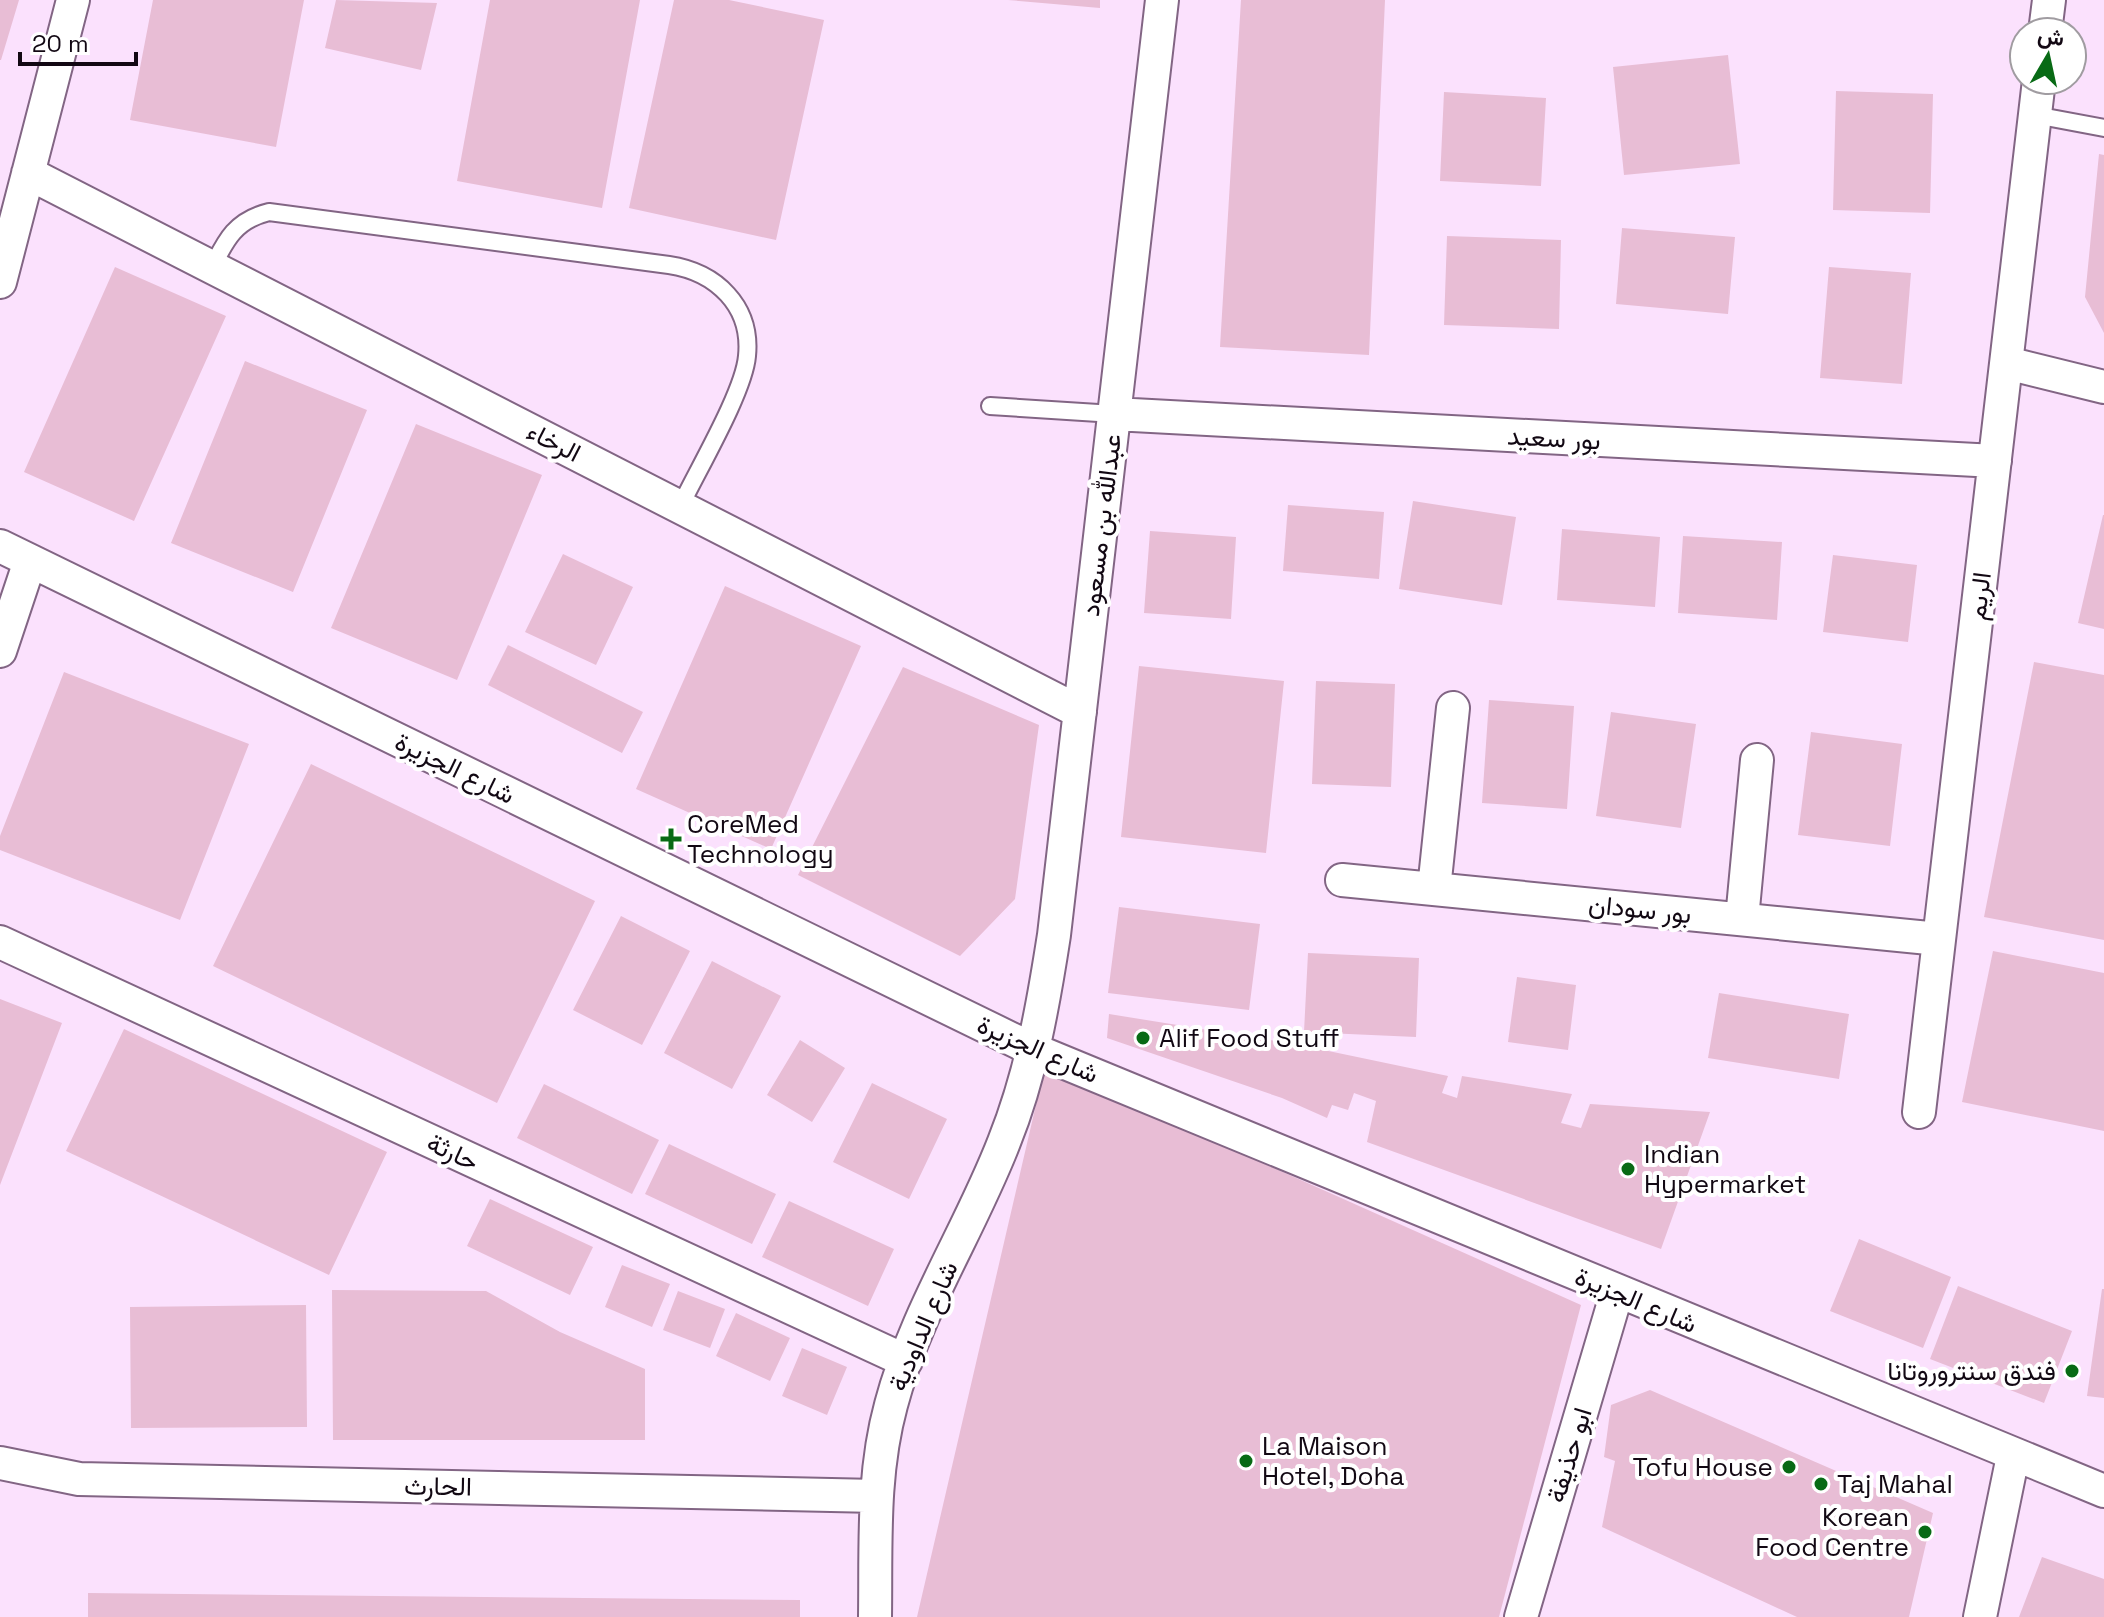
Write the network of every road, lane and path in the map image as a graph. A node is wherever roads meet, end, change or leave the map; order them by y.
1 (73, 0) edge
2 (1162, 0) edge
3 (2037, 96) edge
4 (2035, 115) junction
5 (2104, 128) edge
6 (28, 173) junction
7 (212, 268) junction
8 (0, 282) edge
9 (2007, 363) junction
10 (2104, 387) edge
11 (990, 406) dead end
12 (1114, 414) junction
13 (1995, 461) junction
14 (680, 507) junction
15 (0, 546) edge
16 (30, 561) junction
17 (0, 651) edge
18 (1453, 708) dead end
19 (1080, 712) junction
20 (1757, 760) dead end
21 (1342, 880) dead end
22 (1434, 889) junction
23 (1742, 919) junction
24 (1939, 939) junction
25 (0, 942) edge
26 (1034, 1050) junction
27 (1919, 1112) dead end
28 (1617, 1292) junction
29 (906, 1361) junction
30 (2013, 1456) junction
31 (0, 1463) edge
32 (2104, 1491) edge
33 (877, 1496) junction
34 (875, 1617) edge
35 (1521, 1617) edge
36 (1980, 1617) edge

1 - 6 street
2 - 12 street, عبدالله بن مسعود
3 - 4 street, الريم
4 - 5 lane
4 - 9 street, الريم
6 - 7 street, الرخاء
6 - 8 street
7 - 14 street, الرخاء
7 - 14 lane
9 - 10 street
9 - 13 street, الريم
11 - 12 lane
12 - 13 street, بور سعيد
12 - 19 street, عبدالله بن مسعود
13 - 24 street, الريم
14 - 19 street, الرخاء
15 - 16 street, شارع الجزيرة
16 - 17 street
16 - 26 street, شارع الجزيرة
18 - 22 street
19 - 26 street, عبدالله بن مسعود
20 - 23 street
21 - 22 street, بور سودان
22 - 23 street, بور سودان
23 - 24 street, بور سودان
24 - 27 street, الريم
25 - 29 street, حارثة
26 - 28 street, شارع الجزيرة
26 - 29 street, شارع الداودية
28 - 30 street, شارع الجزيرة
28 - 35 street, ابو حذيفة
29 - 33 street, شارع الداودية
30 - 32 street, شارع الجزيرة
30 - 36 street
31 - 33 street, الحارث
33 - 34 street, شارع الداودية

